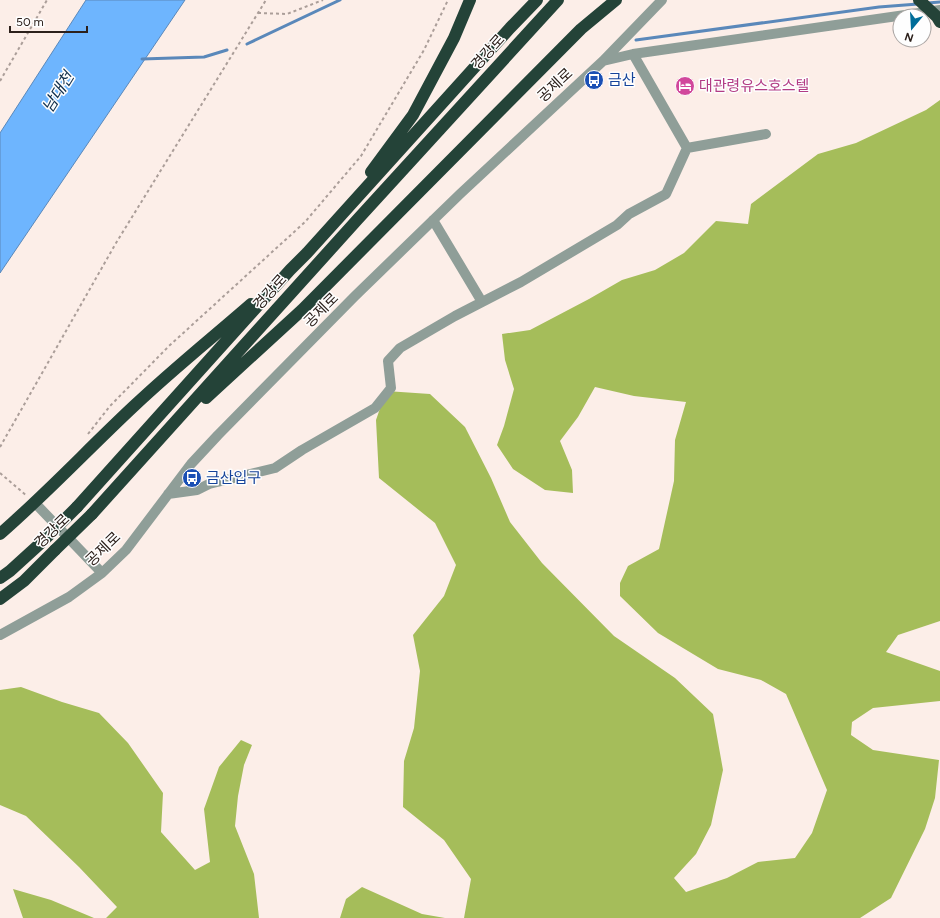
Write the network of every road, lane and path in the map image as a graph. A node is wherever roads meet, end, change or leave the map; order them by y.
1 (47, 0) edge
2 (266, 0) edge
3 (323, 0) edge
4 (448, 0) edge
5 (470, 0) edge
6 (537, 0) edge
7 (558, 0) edge
8 (616, 0) edge
9 (662, 0) edge
10 (919, 0) edge
11 (940, 10) edge
12 (258, 13) junction
13 (940, 22) edge
14 (633, 54) junction
15 (603, 61) junction
16 (0, 81) edge
17 (766, 134) dead end
18 (687, 148) junction
19 (434, 220) junction
20 (307, 253) junction
21 (290, 270) junction
22 (482, 302) junction
23 (86, 436) dead end
24 (155, 444) junction
25 (0, 447) edge
26 (0, 473) edge
27 (168, 494) junction
28 (35, 503) junction
29 (0, 534) edge
30 (102, 573) junction
31 (0, 578) edge
32 (0, 599) edge
33 (0, 635) edge

1 - 16 path
2 - 12 path
3 - 12 path
4 - 23 path
5 - 20 highway
6 - 20 highway, 경강로
7 - 24 highway, 경강로
8 - 24 highway
9 - 15 street, 공제로
10 - 13 highway, bridge
11 - 14 street
12 - 25 path
14 - 15 street
14 - 18 street
15 - 19 street, 공제로
17 - 18 street
18 - 22 street
19 - 22 street
19 - 27 street, 공제로
20 - 21 highway, 경강로
21 - 28 highway
21 - 31 highway, 경강로, bridge
22 - 27 street
24 - 32 highway, 경강로, bridge
26 - 28 path
27 - 30 street, 공제로
28 - 29 highway
28 - 30 street
30 - 33 street, 공제로

